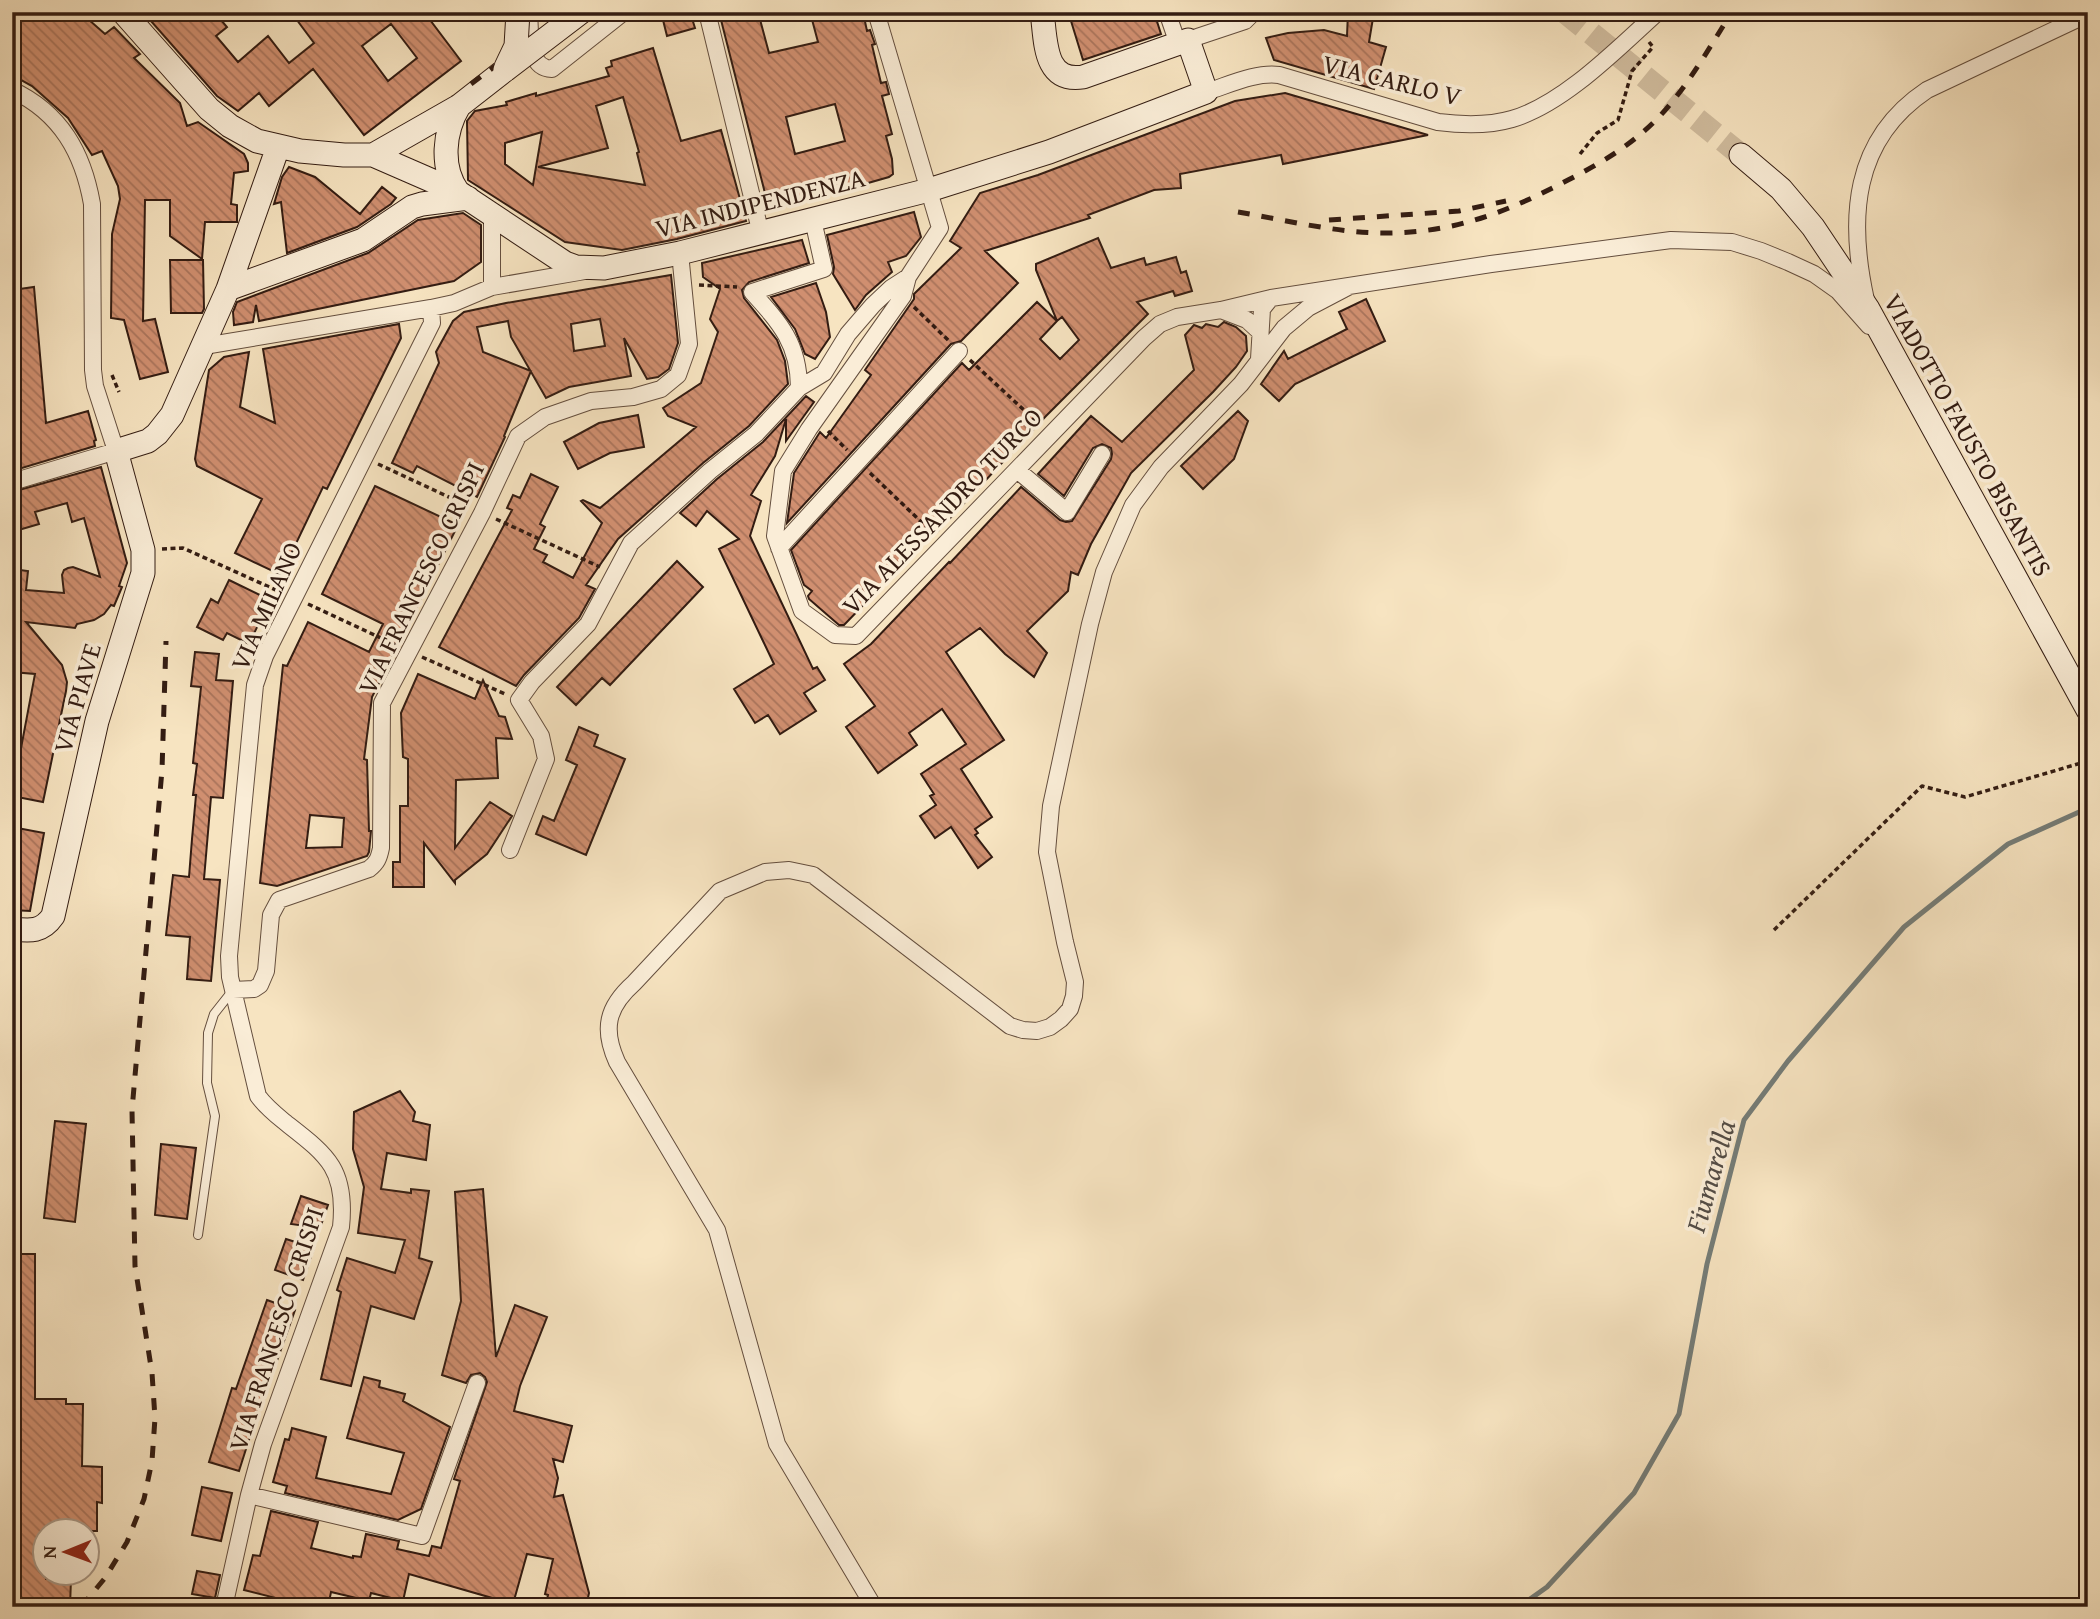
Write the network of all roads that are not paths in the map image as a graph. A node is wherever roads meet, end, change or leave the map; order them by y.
1 (123, 12) edge
2 (518, 12) edge
3 (529, 12) edge
4 (582, 12) edge
5 (624, 12) edge
6 (707, 12) edge
7 (876, 12) edge
8 (1167, 12) edge
9 (1254, 12) edge
10 (1658, 12) edge
11 (2088, 14) edge
12 (1042, 19) edge
13 (1183, 42) junction
14 (505, 70) junction
15 (12, 90) edge
16 (1206, 92) junction
17 (459, 106) junction
18 (278, 147) junction
19 (373, 155) junction
20 (1741, 155) tunnel mouth
21 (929, 190) junction
22 (463, 195) junction
23 (492, 214) junction
24 (813, 220) junction
25 (761, 234) junction
26 (680, 253) junction
27 (604, 268) junction
28 (908, 277) junction
29 (492, 287) junction
30 (1348, 287) junction
31 (228, 289) junction
32 (1271, 298) junction
33 (431, 308) junction
34 (1868, 309) junction
35 (1221, 310) junction
36 (1284, 328) junction
37 (1260, 332) junction
38 (204, 346) junction
39 (959, 351) road end
40 (1259, 359) junction
41 (1894, 360) junction
42 (799, 388) junction
43 (116, 451) junction
44 (1102, 454) dead end
45 (1017, 470) junction
46 (12, 482) edge
47 (779, 548) junction
48 (2088, 710) edge
49 (510, 849) dead end
50 (12, 929) edge
51 (233, 990) junction
52 (198, 1235) dead end
53 (477, 1383) dead end
54 (250, 1495) junction
55 (224, 1607) edge
56 (874, 1607) edge

1 - 18 street
2 - 14 street, bridge
3 - 5 street
4 - 14 street, bridge
6 - 25 street
7 - 21 street, VIA ALESSANDRO TURCO
8 - 13 street
9 - 13 street
10 - 16 street, VIA CARLO V
11 - 34 street
12 - 13 street
13 - 16 street
14 - 17 street
15 - 43 street
16 - 21 street, VIA INDIPENDENZA
17 - 19 street
17 - 22 street
18 - 19 street
18 - 31 street
19 - 22 street, VIA INDIPENDENZA
20 - 34 street, VIADOTTO FAUSTO BISANTIS
21 - 24 street, VIA INDIPENDENZA
21 - 28 street, VIA ALESSANDRO TURCO
22 - 23 street, VIA INDIPENDENZA
22 - 31 street
23 - 27 street, VIA INDIPENDENZA
23 - 29 street
24 - 25 street, VIA INDIPENDENZA
24 - 42 street
25 - 26 street, VIA INDIPENDENZA
26 - 27 street, VIA INDIPENDENZA
26 - 51 street, VIA FRANCESCO CRISPI
27 - 29 street, VIA INDIPENDENZA
28 - 42 street
28 - 47 street, VIA ALESSANDRO TURCO
29 - 33 street, VIA INDIPENDENZA
30 - 32 street, VIA ALESSANDRO TURCO
30 - 36 street
30 - 41 street, VIA ALESSANDRO TURCO
31 - 38 street
32 - 35 street, VIA ALESSANDRO TURCO
32 - 36 street
32 - 37 street
33 - 38 street, VIA INDIPENDENZA
33 - 51 street, VIA MILANO
34 - 41 street, VIADOTTO FAUSTO BISANTIS
35 - 37 street
35 - 45 street, VIA ALESSANDRO TURCO
36 - 40 street
37 - 40 street
38 - 43 street
39 - 47 street
40 - 56 street
41 - 48 street, VIADOTTO FAUSTO BISANTIS
42 - 49 street
43 - 46 street
43 - 50 street, VIA PIAVE
44 - 45 street
45 - 47 street, VIA ALESSANDRO TURCO
51 - 52 lane
51 - 54 street, VIA FRANCESCO CRISPI
53 - 54 street
54 - 55 street, VIA FRANCESCO CRISPI

